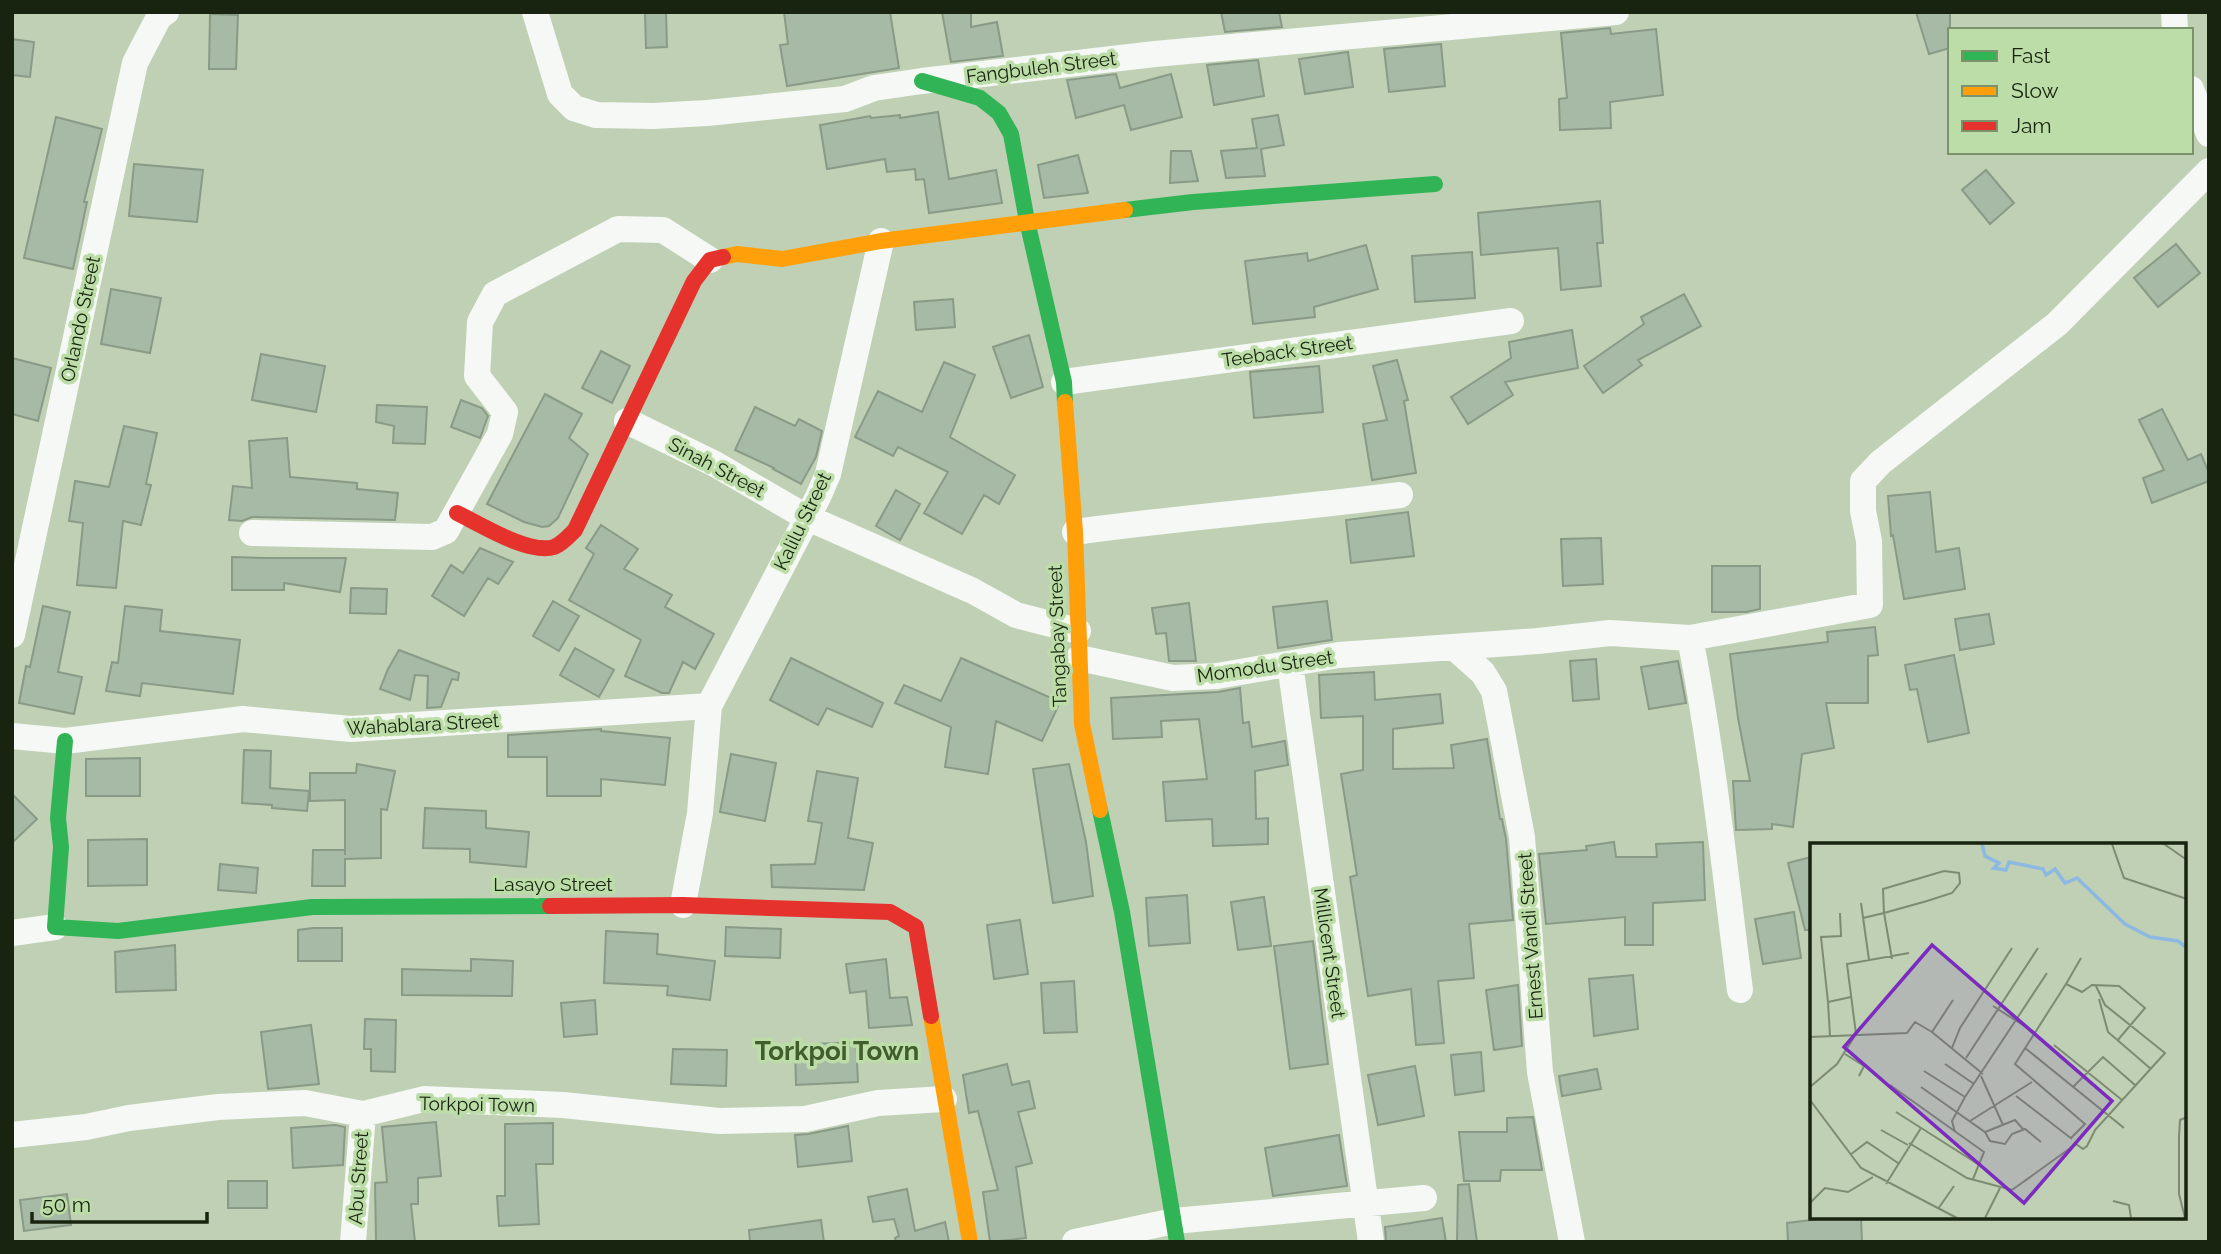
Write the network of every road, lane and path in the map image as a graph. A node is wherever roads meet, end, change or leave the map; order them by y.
1 (166, 12) edge
2 (535, 12) edge
3 (1616, 12) edge
4 (922, 81) junction
5 (2193, 94) edge
6 (2209, 134) edge
7 (2209, 171) edge
8 (1435, 184) dead end
9 (1027, 221) junction
10 (881, 241) junction
11 (710, 260) junction
12 (1510, 321) dead end
13 (1065, 382) junction
14 (627, 421) junction
15 (1400, 495) dead end
16 (457, 513) junction
17 (806, 517) junction
18 (1075, 532) junction
19 (252, 533) dead end
20 (19, 567) edge
21 (1078, 631) junction
22 (12, 635) edge
23 (1690, 638) junction
24 (1454, 647) junction
25 (1079, 658) junction
26 (1290, 664) junction
27 (709, 706) junction
28 (12, 736) edge
29 (65, 741) junction
30 (683, 905) junction
31 (55, 927) junction
32 (12, 933) edge
33 (1740, 990) dead end
34 (944, 1099) junction
35 (363, 1114) junction
36 (12, 1135) edge
37 (1424, 1198) dead end
38 (1364, 1204) junction
39 (1175, 1231) edge
40 (353, 1242) edge
41 (970, 1242) edge
42 (1074, 1242) edge
43 (1371, 1242) edge
44 (1572, 1242) edge

1 - 20 street, Orlando Street
2 - 4 street, Fangbuleh Street
3 - 4 street, Fangbuleh Street
4 - 9 street, Tangabay Street
5 - 6 street
7 - 23 street, Momodu Street
8 - 9 street
9 - 10 street
9 - 13 street, Tangabay Street
10 - 11 street
10 - 17 street, Kalilu Street
11 - 14 street
11 - 16 street
12 - 13 street, Teeback Street
13 - 18 street, Tangabay Street
14 - 16 street
14 - 17 street, Sinah Street
15 - 18 street
16 - 19 street
17 - 21 street, Sinah Street
17 - 27 street, Kalilu Street
18 - 21 street, Tangabay Street
20 - 22 street, Orlando Street
21 - 25 street, Tangabay Street
23 - 24 street, Momodu Street
23 - 33 street
24 - 26 street, Momodu Street
24 - 44 street, Ernest Vandi Street
25 - 26 street, Momodu Street
25 - 39 street, Tangabay Street
26 - 38 street, Millicent Street
27 - 29 street, Wahablara Street
27 - 30 street
28 - 29 street, Wahablara Street
29 - 31 street
30 - 31 street, Lasayo Street
30 - 34 street, Lasayo Street
31 - 32 street
34 - 35 street, Torkpoi Town
34 - 41 street, Lasayo Street
35 - 36 street, Torkpoi Town
35 - 40 street, Abu Street
37 - 38 street
38 - 39 street
38 - 43 street, Millicent Street
39 - 42 street

